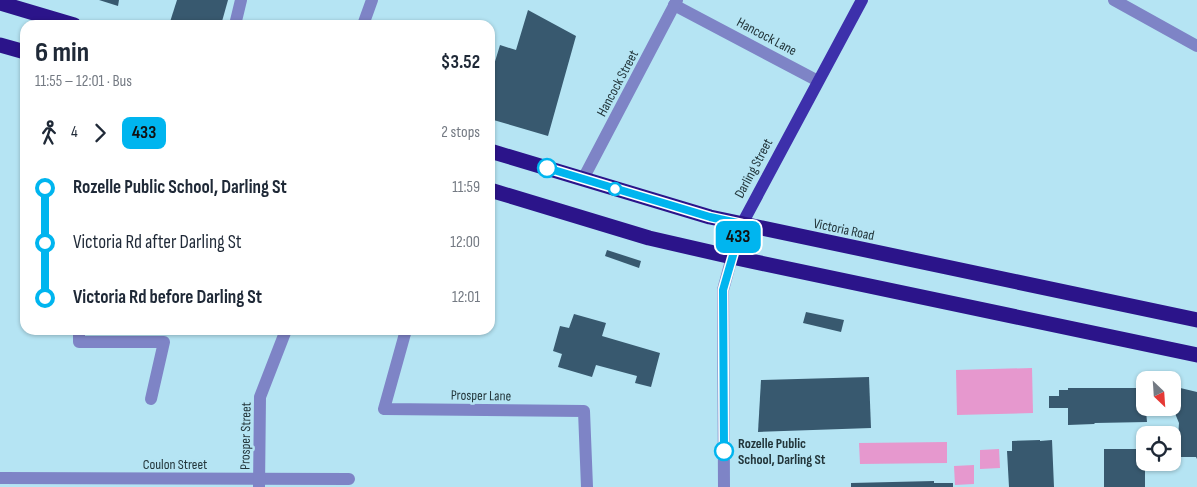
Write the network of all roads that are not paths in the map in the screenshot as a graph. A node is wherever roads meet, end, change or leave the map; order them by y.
1 (241, 0) edge
2 (372, 0) edge
3 (862, 0) edge
4 (1114, 0) edge
5 (675, 2) edge
6 (0, 3) edge
7 (57, 20) edge
8 (236, 20) edge
9 (365, 20) edge
10 (0, 44) edge
11 (1197, 46) edge
12 (20, 50) edge
13 (818, 81) junction
14 (495, 153) edge
15 (583, 179) junction
16 (495, 192) edge
17 (742, 224) junction
18 (732, 257) junction
19 (1197, 320) edge
20 (79, 335) edge
21 (284, 335) edge
22 (405, 335) edge
23 (142, 336) edge
24 (1197, 355) edge
25 (151, 399) dead end
26 (0, 478) edge
27 (349, 479) dead end
28 (259, 483) edge
29 (587, 487) edge
30 (724, 487) edge

1 - 8 street
2 - 9 street
3 - 13 main road, Darling Street
4 - 11 street
5 - 13 street, Hancock Lane
5 - 15 street, Hancock Street
6 - 7 highway
10 - 12 highway
13 - 17 main road, Darling Street
14 - 15 highway, Victoria Road
15 - 17 highway, Victoria Road
16 - 18 highway
17 - 18 highway, Darling Street
17 - 19 highway, Victoria Road
18 - 24 highway
18 - 30 street, Darling Street
20 - 23 street
21 - 28 street, Prosper Street
22 - 29 street, Prosper Lane
23 - 25 street
26 - 28 street, Coulon Street
27 - 28 street, Coulon Street

